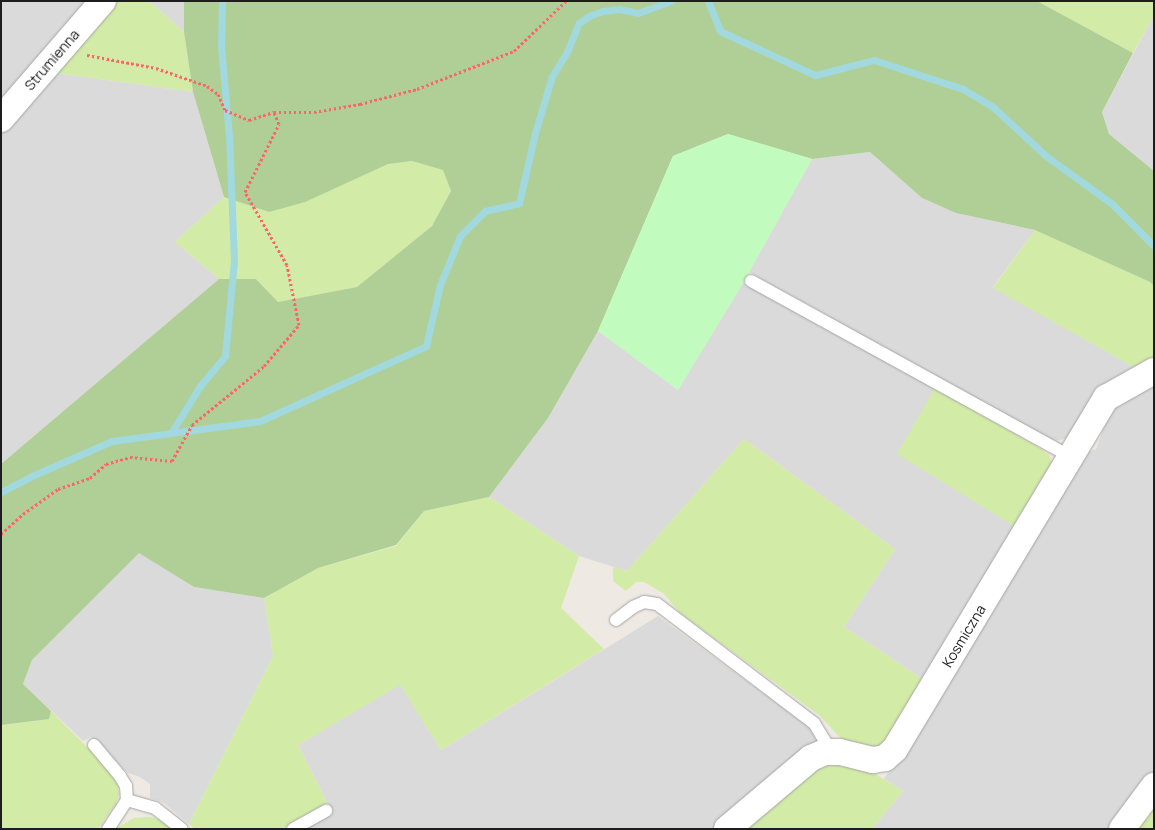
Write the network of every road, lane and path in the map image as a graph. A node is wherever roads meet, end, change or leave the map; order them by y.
1 (103, 1) edge
2 (566, 1) edge
3 (59, 52) junction
4 (274, 112) junction
5 (1, 119) edge
6 (751, 281) dead end
7 (1154, 371) edge
8 (1071, 457) junction
9 (1, 534) edge
10 (616, 620) dead end
11 (94, 745) dead end
12 (825, 752) junction
13 (1154, 786) edge
14 (127, 800) junction
15 (326, 811) dead end
16 (108, 829) edge
17 (182, 829) edge
18 (293, 829) edge
19 (727, 829) edge
20 (1122, 829) edge

1 - 3 street, Strumienna
2 - 4 path
3 - 4 path
3 - 5 street, Strumienna
4 - 9 path
6 - 8 lane
7 - 8 street, Kosmiczna
8 - 12 street, Kosmiczna
10 - 12 lane
11 - 14 lane
12 - 19 street
13 - 20 street
14 - 16 lane
14 - 17 lane
15 - 18 lane

